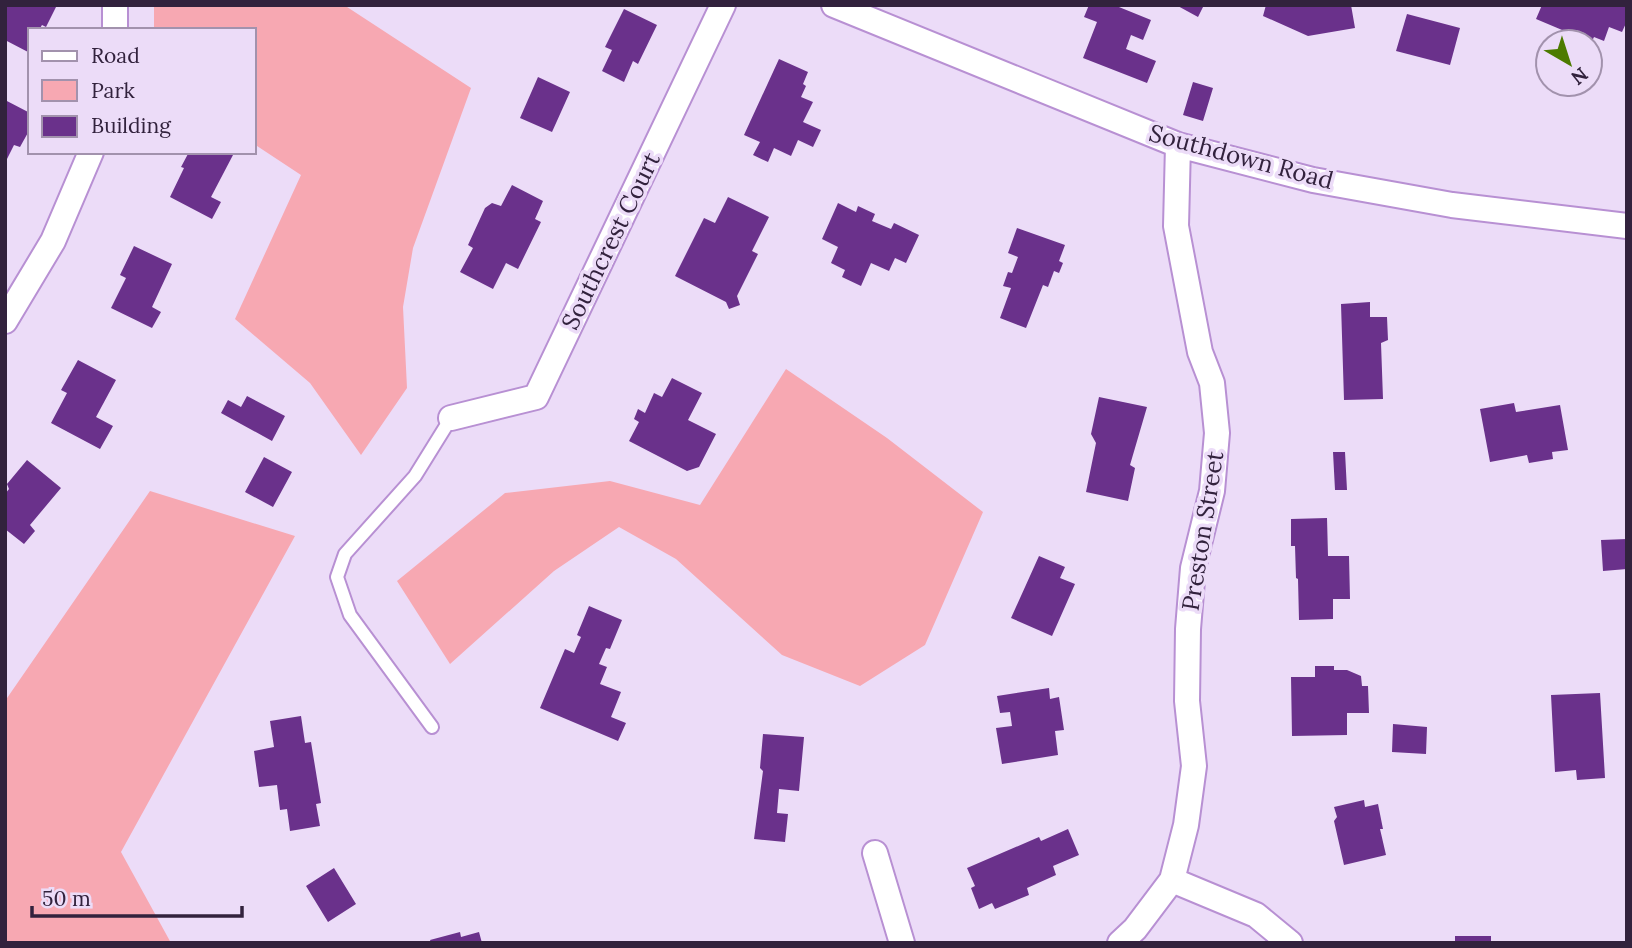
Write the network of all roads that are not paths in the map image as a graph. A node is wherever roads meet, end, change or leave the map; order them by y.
1 (115, 5) edge
2 (723, 5) edge
3 (834, 5) edge
4 (115, 28) edge
5 (1178, 145) junction
6 (90, 154) edge
7 (1627, 226) edge
8 (5, 321) edge
9 (451, 418) joint
10 (432, 727) dead end
11 (875, 853) dead end
12 (1172, 880) junction
13 (902, 943) edge
14 (1120, 943) edge
15 (1290, 943) edge

1 - 4 street
2 - 9 street, Southcrest Court
3 - 5 street, Southdown Road
5 - 7 street, Southdown Road
5 - 12 street, Preston Street
6 - 8 street
9 - 10 lane
11 - 13 street
12 - 14 street, Preston Street
12 - 15 street

